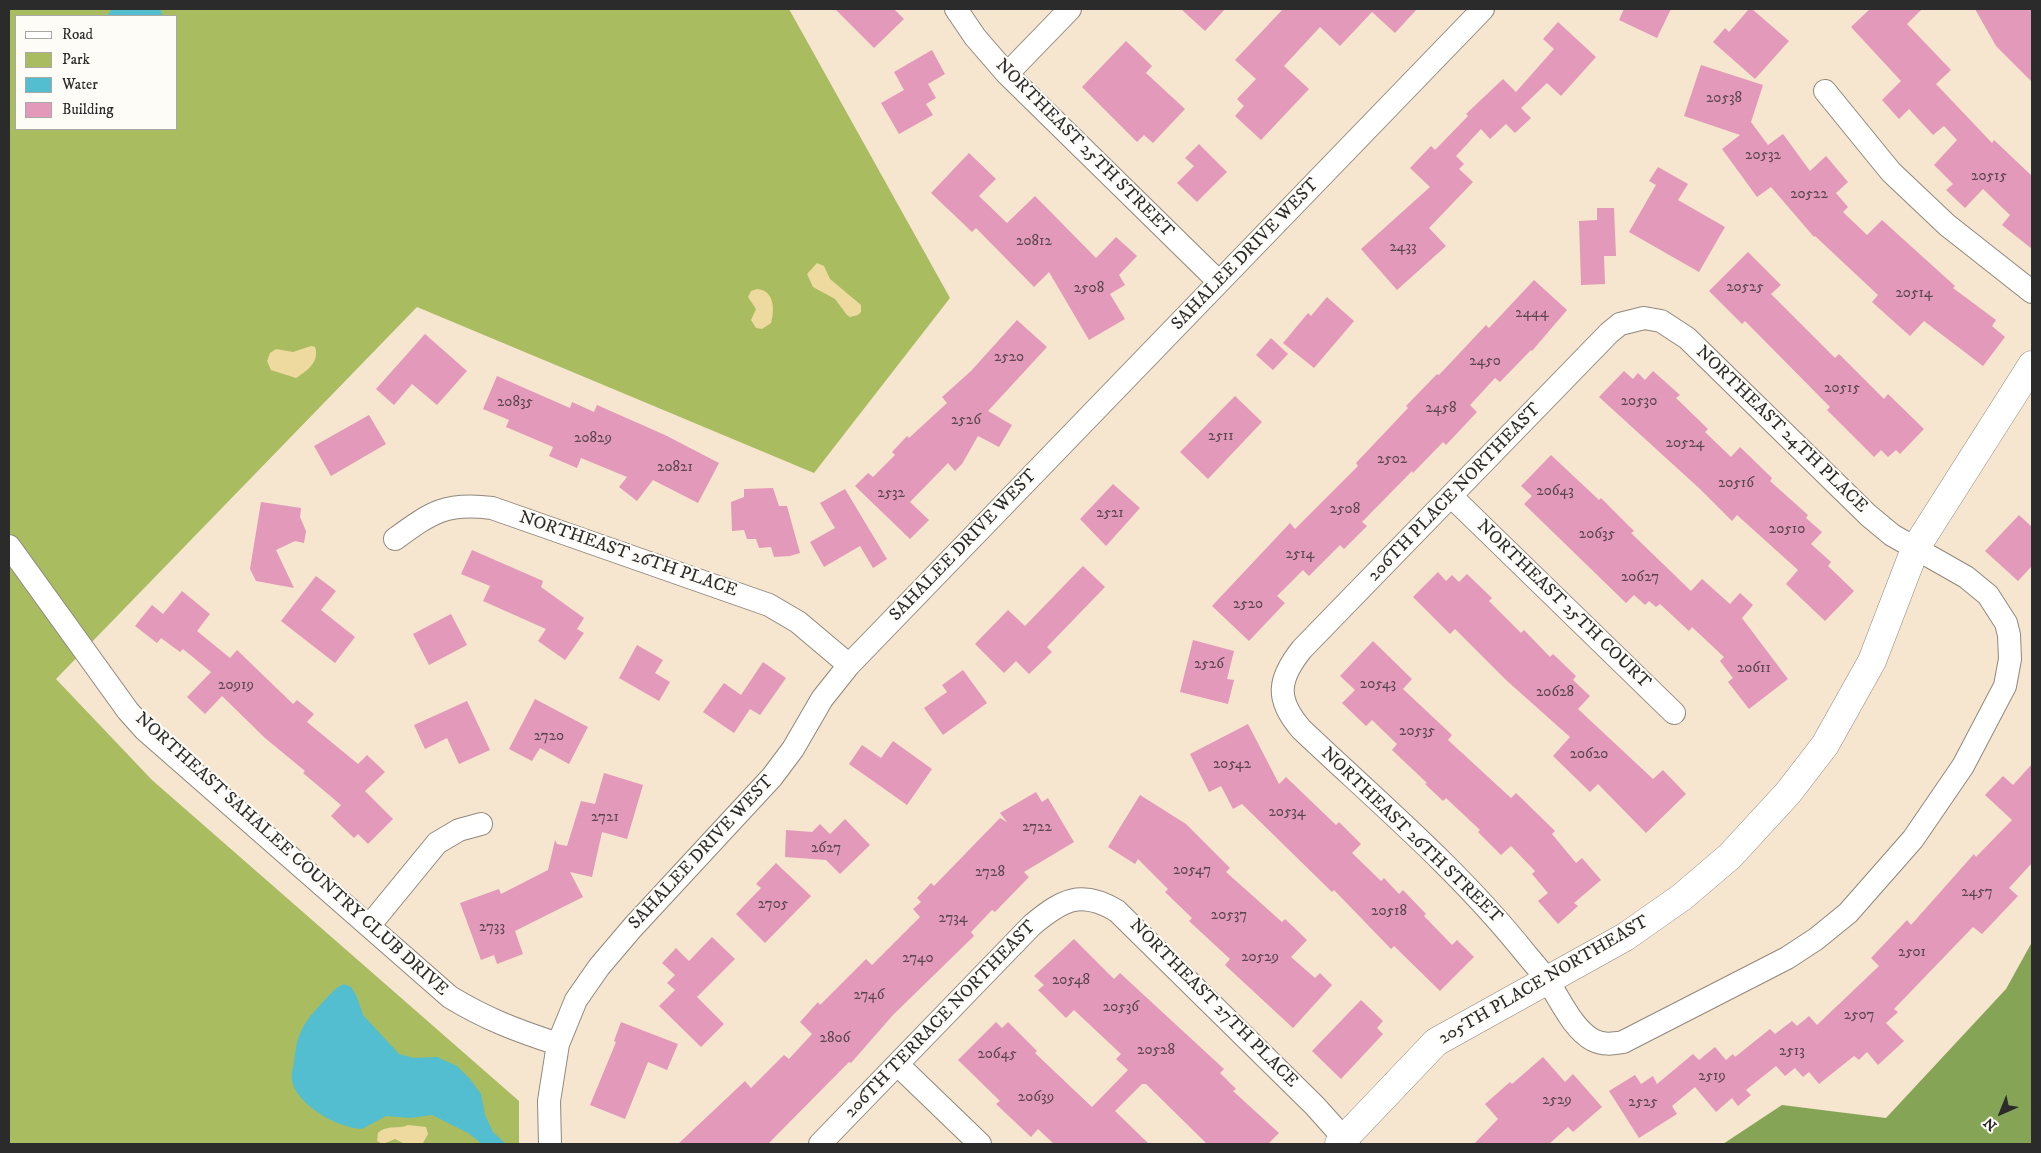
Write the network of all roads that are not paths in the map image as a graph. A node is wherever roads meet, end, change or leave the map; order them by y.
1 (956, 9) edge
2 (1070, 9) edge
3 (1483, 9) edge
4 (1007, 74) junction
5 (1825, 91) dead end
6 (1219, 282) junction
7 (2032, 292) edge
8 (1644, 318) joint
9 (2032, 365) edge
10 (1452, 497) junction
11 (395, 538) dead end
12 (9, 546) edge
13 (1915, 549) junction
14 (849, 665) junction
15 (1282, 687) joint
16 (1674, 712) dead end
17 (481, 824) dead end
18 (1066, 902) joint
19 (369, 926) junction
20 (1548, 981) junction
21 (558, 1044) junction
22 (898, 1066) junction
23 (1344, 1142) edge
24 (550, 1144) edge
25 (820, 1144) edge
26 (980, 1144) edge

1 - 4 street, NORTHEAST 25TH STREET
2 - 4 street
3 - 6 street, SAHALEE DRIVE WEST
4 - 6 street, NORTHEAST 25TH STREET
5 - 7 street
6 - 14 street, SAHALEE DRIVE WEST
8 - 10 street, 206TH PLACE NORTHEAST
8 - 13 street, NORTHEAST 24TH PLACE
9 - 13 street, 205TH PLACE NORTHEAST
10 - 15 street, 206TH PLACE NORTHEAST
10 - 16 street, NORTHEAST 25TH COURT
11 - 14 street, NORTHEAST 26TH PLACE
12 - 19 street, NORTHEAST SAHALEE COUNTRY CLUB DRIVE
13 - 20 street, 205TH PLACE NORTHEAST
13 - 20 street, NORTHEAST 24TH PLACE
14 - 21 street, SAHALEE DRIVE WEST
15 - 20 street, NORTHEAST 26TH STREET
17 - 19 street
18 - 22 street, 206TH TERRACE NORTHEAST
18 - 23 street, NORTHEAST 27TH PLACE
19 - 21 street, NORTHEAST SAHALEE COUNTRY CLUB DRIVE
20 - 23 street, 205TH PLACE NORTHEAST
21 - 24 street, SAHALEE DRIVE WEST
22 - 25 street, 206TH TERRACE NORTHEAST
22 - 26 street

